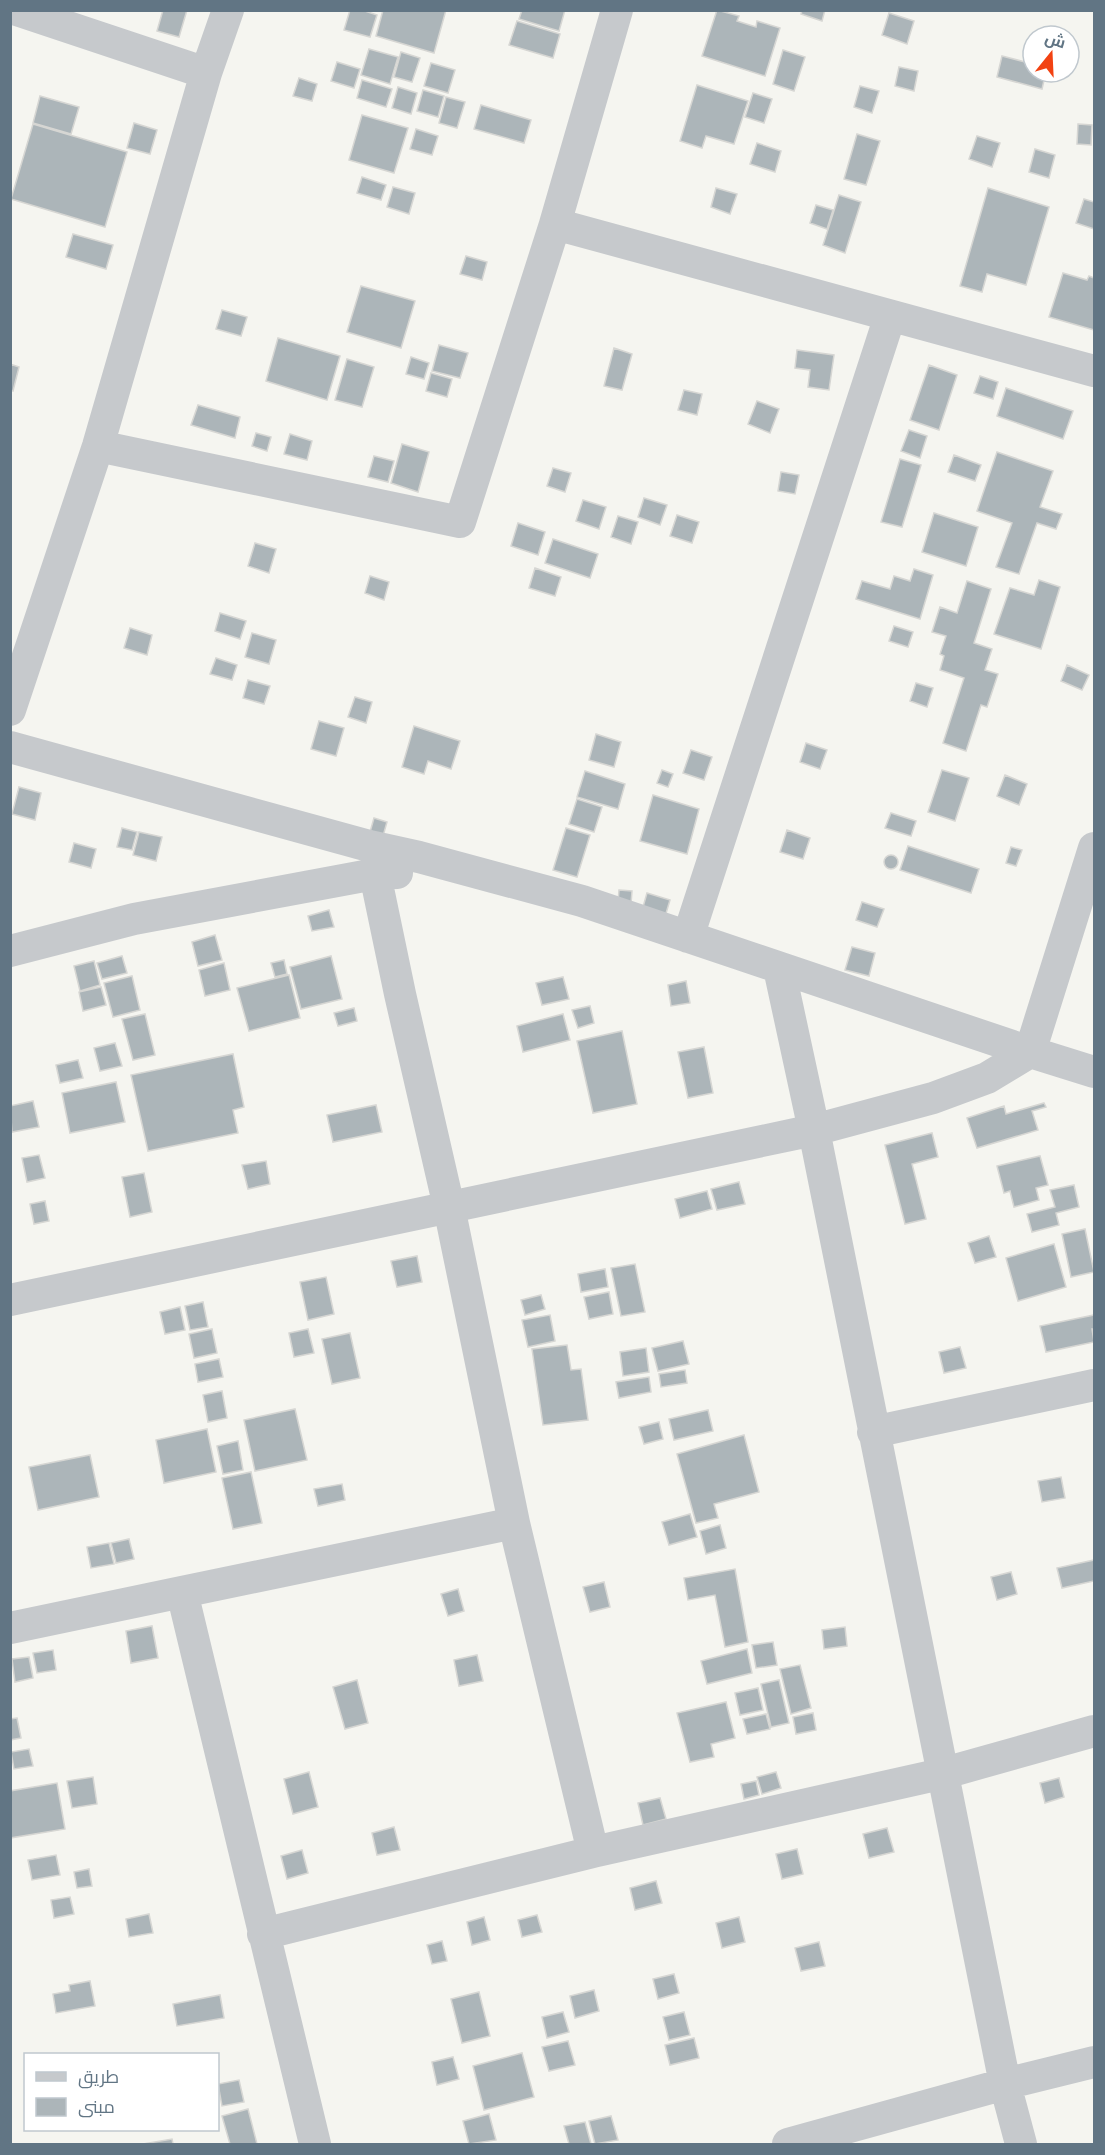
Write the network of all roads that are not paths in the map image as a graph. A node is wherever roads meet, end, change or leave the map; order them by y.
1 (17, 10) edge
2 (228, 10) edge
3 (617, 10) edge
4 (206, 73) junction
5 (555, 224) junction
6 (890, 316) junction
7 (1095, 371) edge
8 (98, 446) junction
9 (10, 710) edge
10 (10, 747) edge
11 (1095, 848) edge
12 (474, 871) junction
13 (375, 874) junction
14 (688, 937) junction
15 (10, 951) edge
16 (779, 968) junction
17 (1030, 1052) junction
18 (1095, 1072) edge
19 (814, 1130) junction
20 (449, 1207) junction
21 (10, 1300) edge
22 (1095, 1385) edge
23 (873, 1432) junction
24 (514, 1523) junction
25 (182, 1592) junction
26 (10, 1628) edge
27 (1095, 1731) edge
28 (941, 1774) junction
29 (593, 1852) junction
30 (263, 1934) junction
31 (1095, 2062) edge
32 (1005, 2084) junction
33 (315, 2145) edge
34 (788, 2145) edge
35 (1022, 2145) edge

1 - 4 street
2 - 4 street
3 - 5 street
4 - 8 street
5 - 6 street
5 - 8 street
6 - 7 street
6 - 14 street
8 - 9 street
10 - 12 street
11 - 17 street
12 - 13 street
12 - 14 street
13 - 15 street
13 - 20 street
14 - 16 street
16 - 17 street
16 - 19 street
17 - 18 street
17 - 19 street
19 - 20 street
19 - 23 street
20 - 21 street
20 - 24 street
22 - 23 street
23 - 28 street
24 - 25 street
24 - 29 street
25 - 26 street
25 - 30 street
27 - 28 street
28 - 29 street
28 - 32 street
29 - 30 street
30 - 33 street
31 - 32 street
32 - 34 street
32 - 35 street

